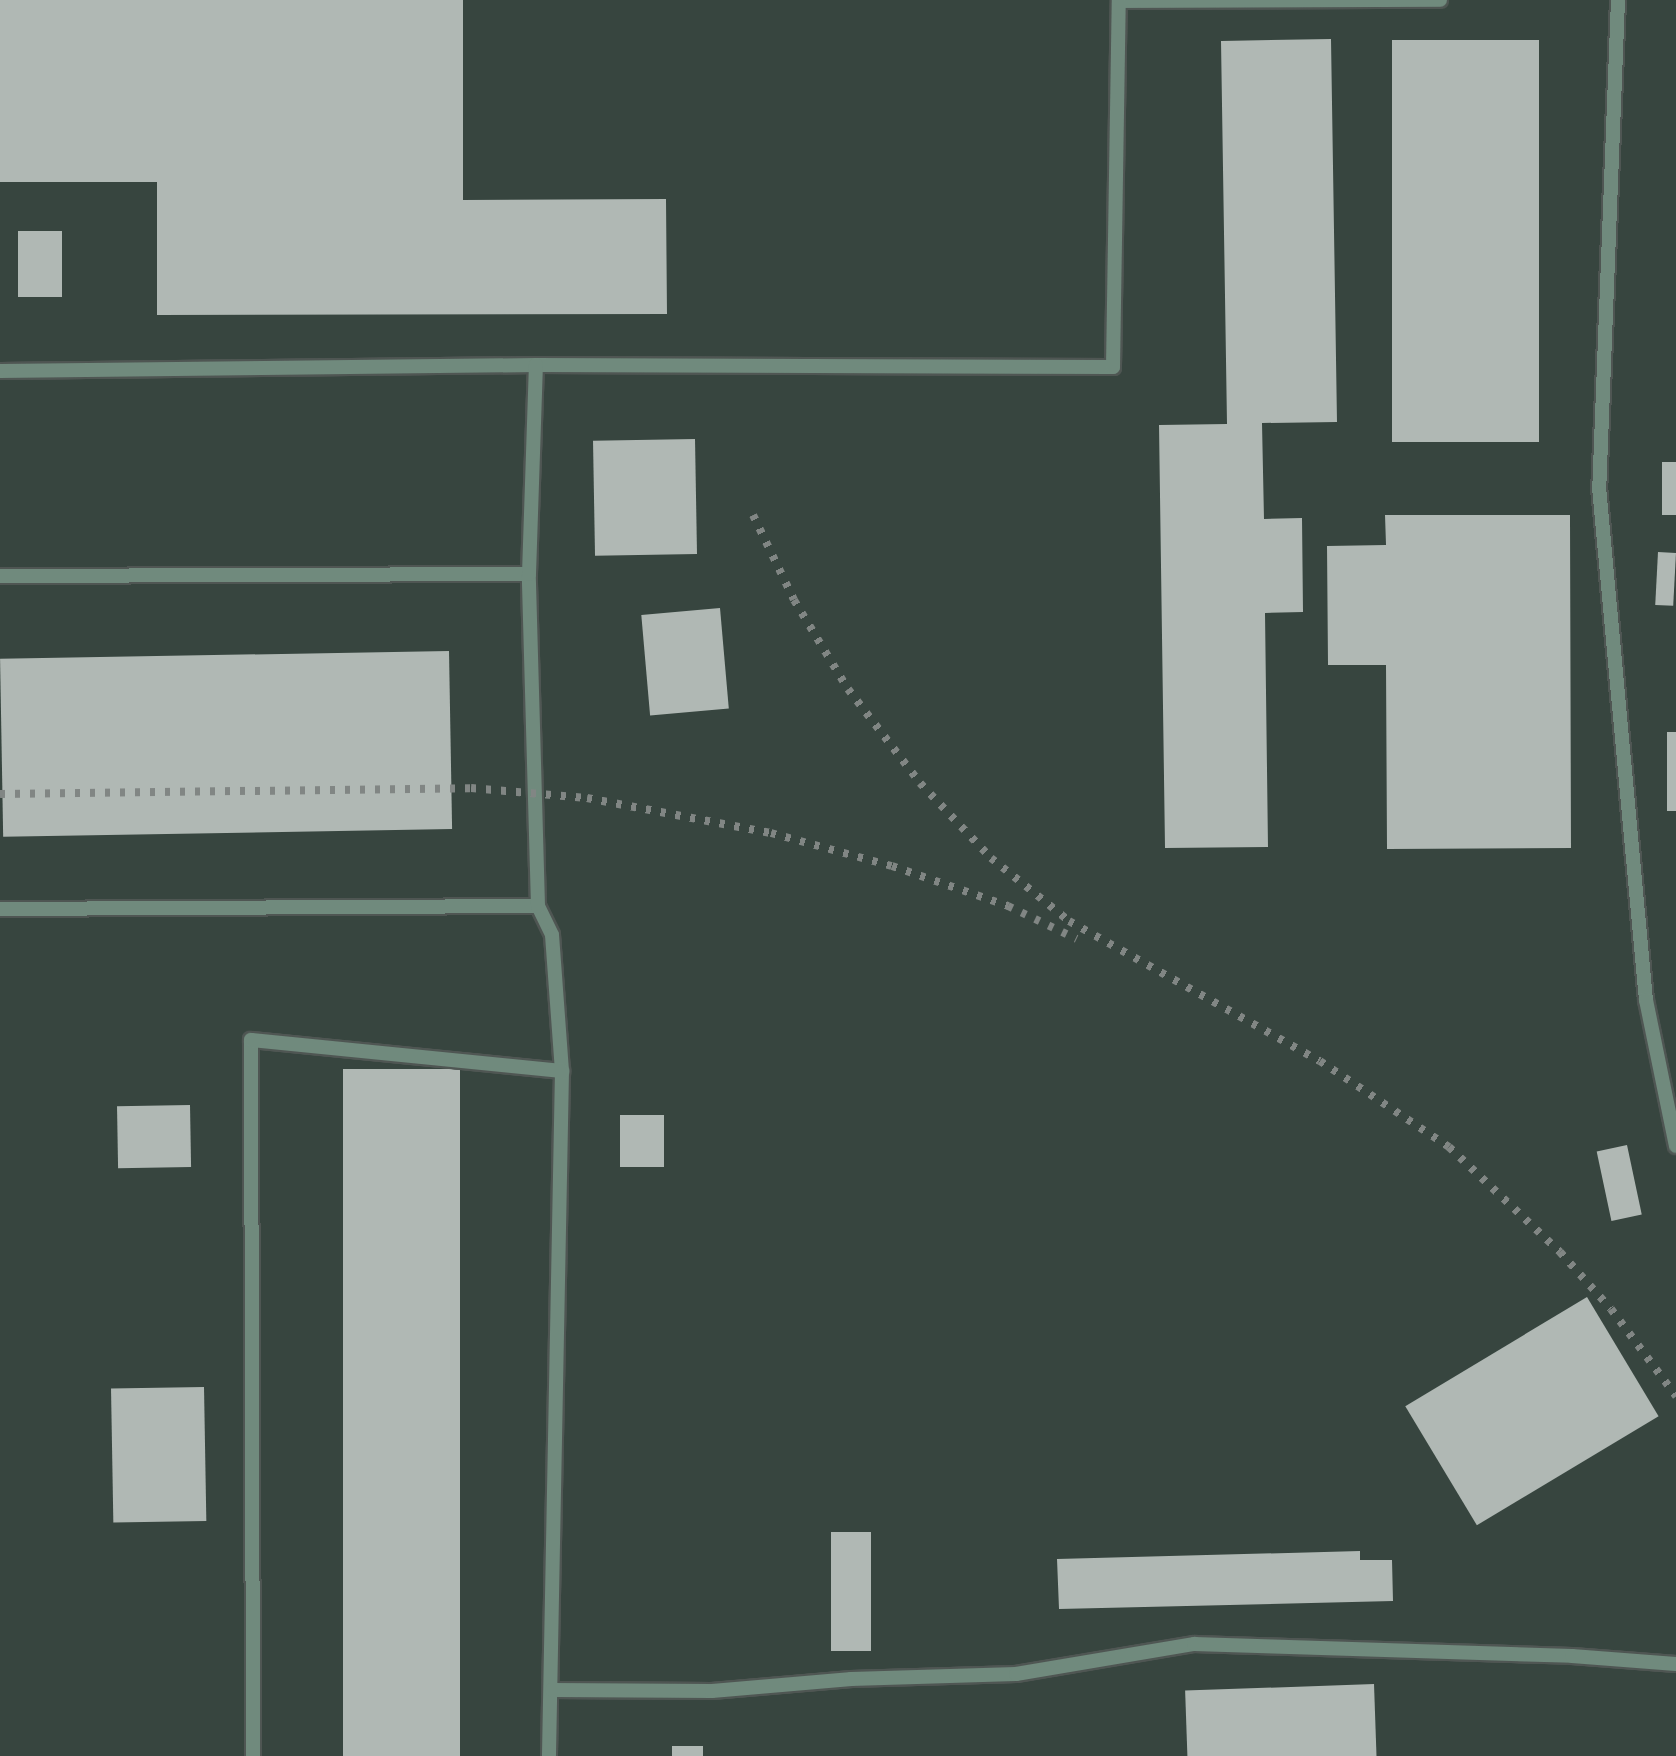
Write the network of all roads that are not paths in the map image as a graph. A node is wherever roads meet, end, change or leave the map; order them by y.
1 (1119, 0) edge
2 (1440, 0) edge
3 (1618, 0) edge
4 (536, 364) junction
5 (0, 371) edge
6 (528, 574) junction
7 (0, 576) edge
8 (538, 906) junction
9 (0, 910) edge
10 (562, 1071) junction
11 (1676, 1146) edge
12 (1676, 1664) edge
13 (552, 1690) junction
14 (254, 1756) edge
15 (549, 1756) edge

1 - 2 lane
1 - 4 lane
3 - 11 lane
4 - 5 lane
4 - 6 lane
6 - 7 lane
6 - 8 lane
8 - 9 lane
8 - 10 lane
10 - 13 lane
10 - 14 lane
12 - 13 lane
13 - 15 lane

